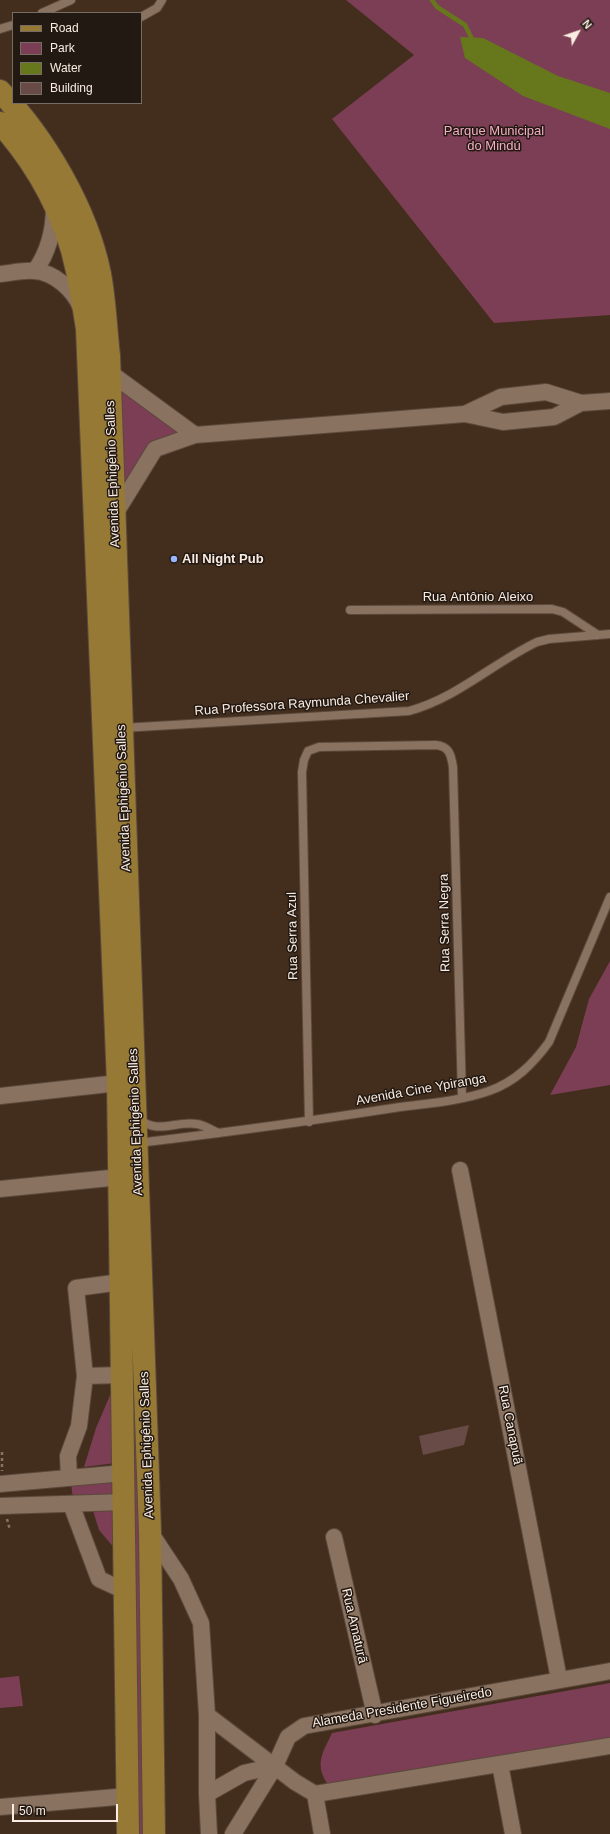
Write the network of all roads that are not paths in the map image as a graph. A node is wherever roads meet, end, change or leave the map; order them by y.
1 (71, 0) edge
2 (162, 0) edge
3 (44, 12) edge
4 (142, 16) edge
5 (12, 25) edge
6 (0, 29) edge
7 (5, 92) edge
8 (12, 102) edge
9 (13, 104) edge
10 (0, 123) edge
11 (54, 204) junction
12 (35, 271) junction
13 (0, 274) edge
14 (85, 319) junction
15 (109, 372) junction
16 (610, 401) edge
17 (581, 403) junction
18 (465, 414) junction
19 (195, 435) junction
20 (114, 514) junction
21 (350, 610) dead end
22 (610, 634) edge
23 (598, 635) junction
24 (122, 728) junction
25 (448, 750) joint
26 (610, 897) edge
27 (118, 1083) junction
28 (0, 1096) edge
29 (462, 1097) junction
30 (135, 1112) junction
31 (309, 1122) junction
32 (218, 1133) junction
33 (137, 1143) junction
34 (460, 1170) dead end
35 (120, 1177) junction
36 (0, 1189) edge
37 (121, 1282) junction
38 (122, 1375) junction
39 (85, 1376) junction
40 (124, 1473) junction
41 (69, 1478) junction
42 (0, 1484) edge
43 (124, 1502) junction
44 (71, 1504) junction
45 (0, 1506) edge
46 (150, 1532) junction
47 (334, 1537) dead end
48 (125, 1591) junction
49 (610, 1671) edge
50 (560, 1679) junction
51 (207, 1715) junction
52 (375, 1715) junction
53 (610, 1746) edge
54 (500, 1764) junction
55 (275, 1766) junction
56 (207, 1794) junction
57 (315, 1794) junction
58 (128, 1796) junction
59 (0, 1807) edge
60 (128, 1834) edge
61 (154, 1834) edge
62 (209, 1834) edge
63 (233, 1834) edge
64 (322, 1834) edge
65 (513, 1834) edge

1 - 3 lane
2 - 4 lane
5 - 6 lane
7 - 8 main road, Avenida Ephigênio Salles
9 - 15 main road, Avenida Ephigênio Salles
10 - 11 main road, Avenida Ephigênio Salles
11 - 12 street
11 - 14 main road, Avenida Ephigênio Salles
12 - 13 street
12 - 14 street
14 - 27 main road, Avenida Ephigênio Salles
15 - 19 street
15 - 20 main road, Avenida Ephigênio Salles
16 - 17 street
17 - 18 street
17 - 18 street
18 - 19 street
19 - 20 street
20 - 24 main road, Avenida Ephigênio Salles
21 - 23 lane, Rua Antônio Aleixo
22 - 23 lane, Rua Professora Raymunda Chevalier
23 - 24 lane, Rua Professora Raymunda Chevalier
24 - 30 main road, Avenida Ephigênio Salles
25 - 29 lane, Rua Serra Negra
25 - 31 lane, Rua Serra Azul
26 - 29 lane, Avenida Cine Ypiranga
27 - 28 street
27 - 35 main road, Avenida Ephigênio Salles
29 - 31 lane, Avenida Cine Ypiranga
30 - 32 lane
30 - 33 main road, Avenida Ephigênio Salles
31 - 32 lane, Avenida Cine Ypiranga
32 - 33 lane, Avenida Cine Ypiranga
33 - 46 main road, Avenida Ephigênio Salles
34 - 50 street, Rua Canapuã
35 - 36 street, Avenida Ephigênio Salles
35 - 37 main road, Avenida Ephigênio Salles
37 - 38 main road, Avenida Ephigênio Salles
37 - 39 street
38 - 39 street
38 - 40 main road, Avenida Ephigênio Salles
39 - 41 street
40 - 41 street
40 - 43 main road, Avenida Ephigênio Salles
41 - 42 street
43 - 44 street
43 - 48 main road, Avenida Ephigênio Salles
44 - 45 street
44 - 48 street
46 - 51 street, Avenida Ephigênio Salles
46 - 61 main road, Avenida Ephigênio Salles
47 - 52 street, Rua Amaturã
48 - 58 main road, Avenida Ephigênio Salles
49 - 50 street, Alameda Presidente Figueiredo
50 - 52 street, Alameda Presidente Figueiredo
51 - 55 street
51 - 56 street, Avenida Ephigênio Salles
52 - 55 street, Alameda Presidente Figueiredo
53 - 54 street
54 - 57 street
54 - 65 street
55 - 56 street
55 - 57 street
55 - 63 street
56 - 62 street, Avenida Ephigênio Salles
57 - 64 street
58 - 59 street
58 - 60 main road, Avenida Ephigênio Salles

